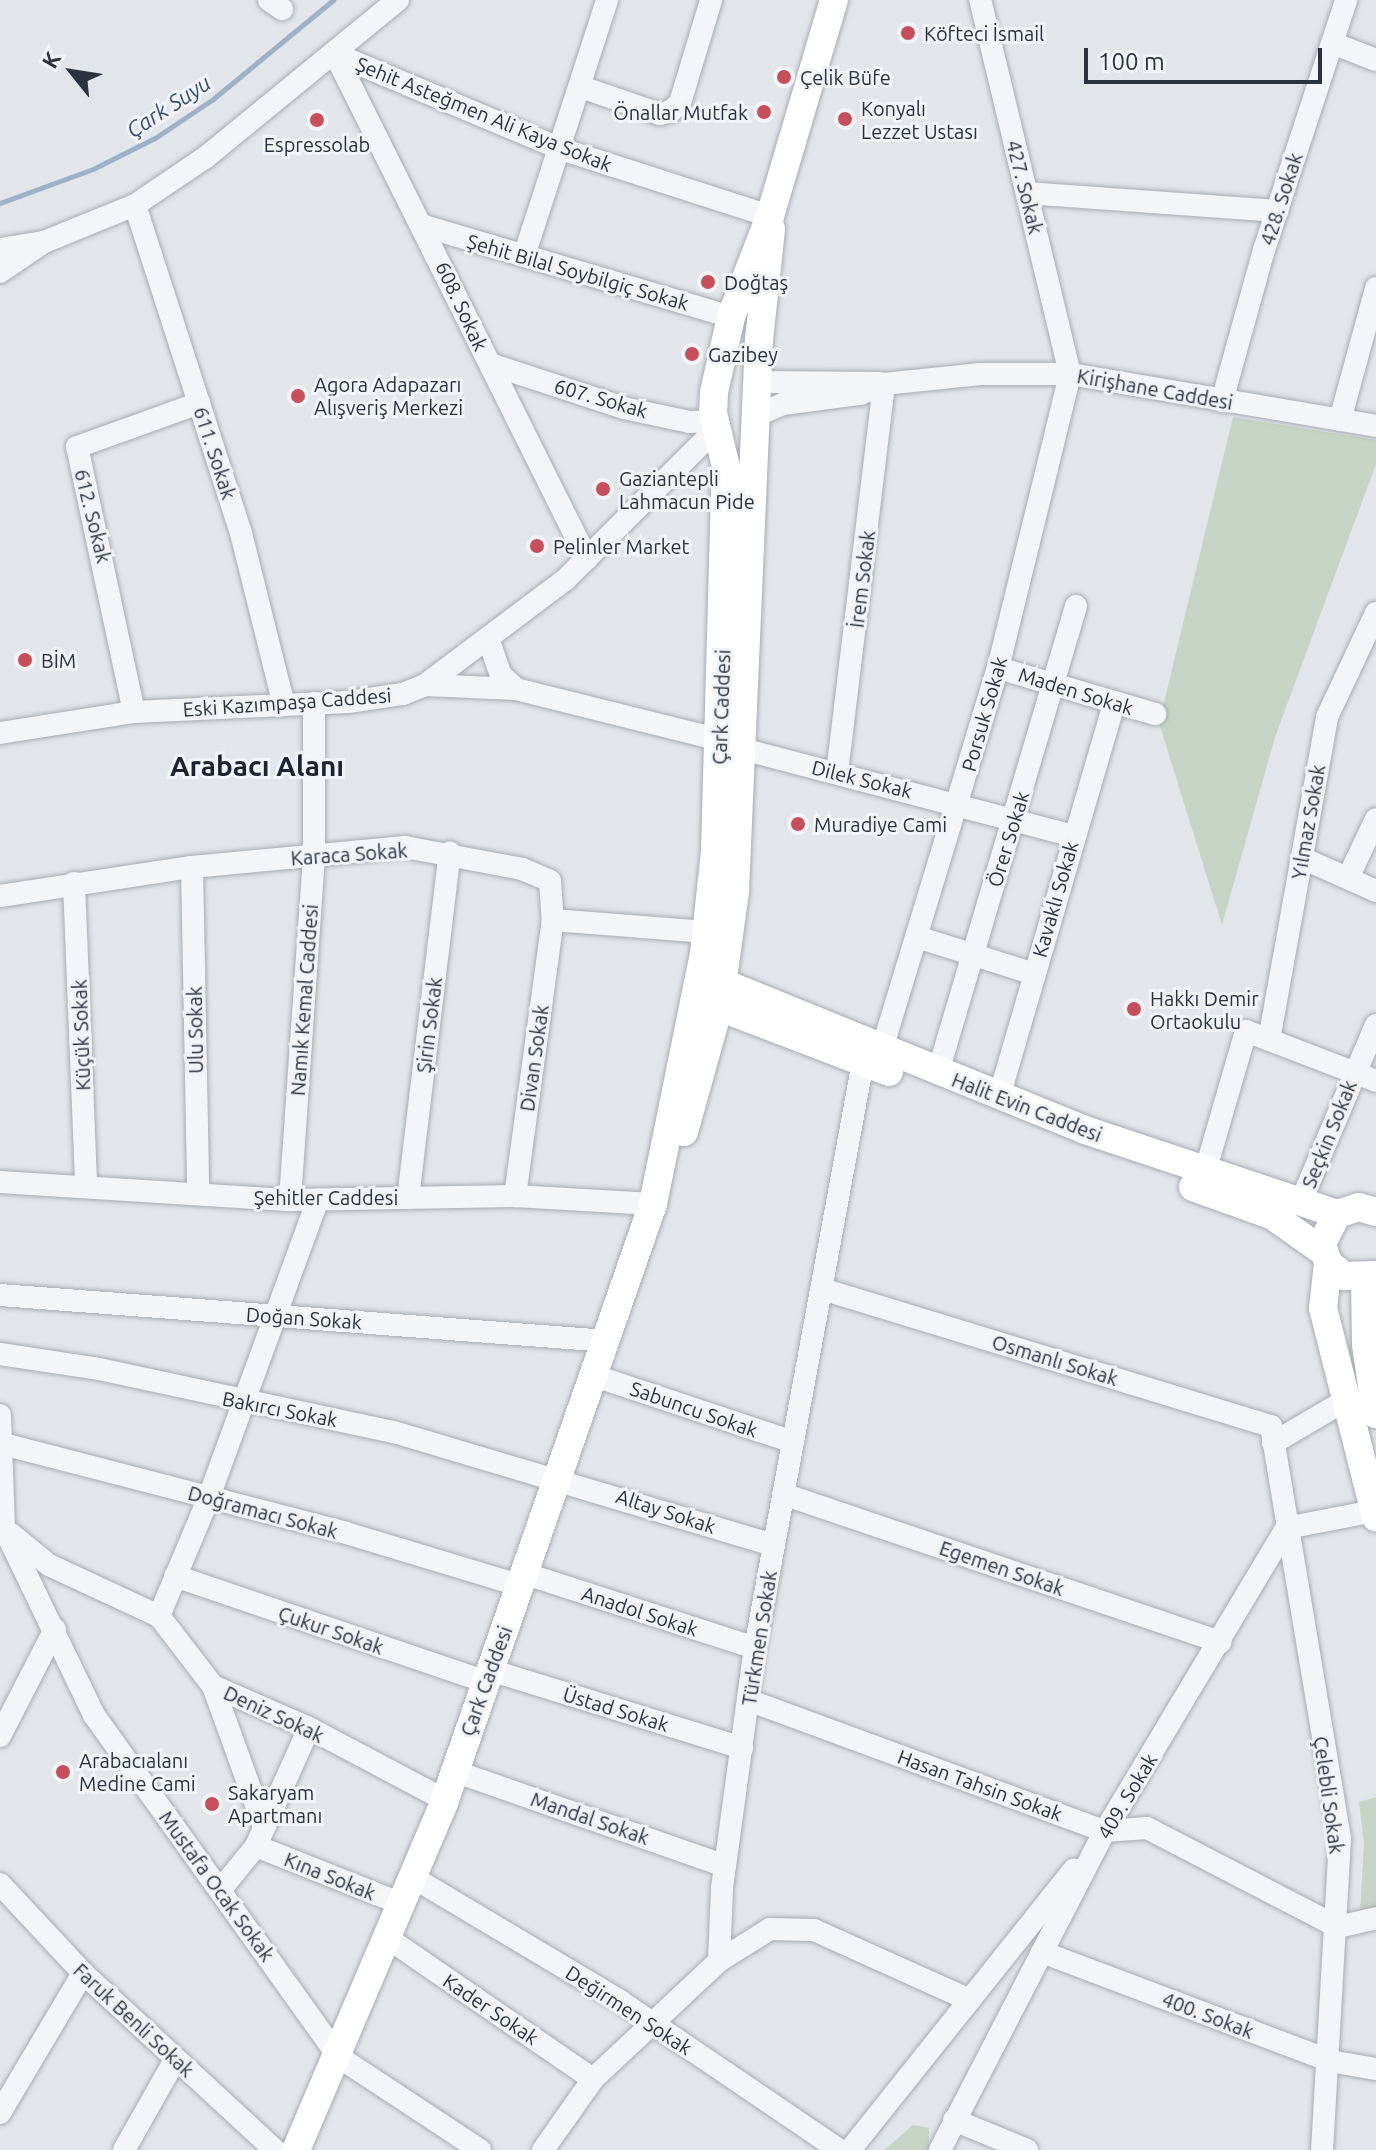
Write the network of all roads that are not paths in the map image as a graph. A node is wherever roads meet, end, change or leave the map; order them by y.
1 (398, 0) edge
2 (607, 0) edge
3 (711, 0) edge
4 (834, 0) edge
5 (980, 0) edge
6 (1346, 0) edge
7 (1332, 43) junction
8 (335, 54) junction
9 (1376, 60) edge
10 (581, 87) junction
11 (561, 149) junction
12 (1027, 193) junction
13 (135, 205) junction
14 (1277, 211) junction
15 (770, 216) junction
16 (424, 226) junction
17 (44, 242) junction
18 (0, 249) edge
19 (524, 256) junction
20 (0, 272) edge
21 (1376, 288) edge
22 (731, 317) junction
23 (490, 364) junction
24 (1070, 374) junction
25 (757, 382) junction
26 (884, 384) junction
27 (714, 392) junction
28 (1222, 401) junction
29 (199, 403) junction
30 (757, 415) junction
31 (1340, 420) junction
32 (716, 424) junction
33 (1376, 426) edge
34 (587, 559) junction
35 (1076, 606) dead end
36 (1376, 613) edge
37 (489, 641) junction
38 (998, 668) junction
39 (425, 685) junction
40 (1053, 685) junction
41 (516, 689) junction
42 (314, 703) junction
43 (1114, 703) junction
44 (284, 705) junction
45 (134, 712) junction
46 (1155, 714) dead end
47 (0, 733) edge
48 (732, 745) junction
49 (837, 773) junction
50 (958, 803) junction
51 (1014, 819) junction
52 (1376, 819) edge
53 (1074, 836) junction
54 (450, 853) junction
55 (314, 856) junction
56 (1302, 858) junction
57 (192, 867) junction
58 (1348, 878) junction
59 (74, 883) junction
60 (1376, 891) edge
61 (0, 896) edge
62 (553, 920) junction
63 (707, 932) junction
64 (917, 937) junction
65 (972, 955) junction
66 (1034, 974) junction
67 (709, 990) junction
68 (1376, 1025) edge
69 (1269, 1040) junction
70 (871, 1051) junction
71 (938, 1072) junction
72 (1354, 1072) junction
73 (1376, 1081) edge
74 (999, 1097) junction
75 (1205, 1172) junction
76 (0, 1182) edge
77 (86, 1186) junction
78 (198, 1193) junction
79 (515, 1196) junction
80 (408, 1198) junction
81 (318, 1199) junction
82 (1302, 1199) junction
83 (290, 1200) junction
84 (653, 1204) junction
85 (1373, 1207) edge
86 (1337, 1214) junction
87 (1326, 1257) junction
88 (1371, 1277) edge
89 (822, 1289) junction
90 (0, 1295) edge
91 (275, 1316) junction
92 (608, 1341) junction
93 (0, 1354) edge
94 (595, 1376) junction
95 (1346, 1400) junction
96 (242, 1402) junction
97 (1376, 1414) edge
98 (0, 1418) edge
99 (793, 1442) junction
100 (1273, 1443) junction
101 (3, 1444) junction
102 (558, 1477) junction
103 (783, 1494) junction
104 (209, 1497) junction
105 (1375, 1514) edge
106 (2, 1528) edge
107 (1286, 1528) junction
108 (774, 1545) junction
109 (175, 1576) junction
110 (523, 1580) junction
111 (159, 1616) junction
112 (55, 1629) junction
113 (1221, 1642) junction
114 (755, 1648) junction
115 (488, 1676) junction
116 (213, 1686) junction
117 (748, 1700) junction
118 (309, 1728) junction
119 (0, 1736) edge
120 (742, 1748) junction
121 (454, 1771) junction
122 (445, 1800) junction
123 (1105, 1831) junction
124 (260, 1837) junction
125 (725, 1866) junction
126 (414, 1878) junction
127 (0, 1884) edge
128 (221, 1889) junction
129 (404, 1905) junction
130 (1376, 1918) edge
131 (1338, 1927) junction
132 (389, 1939) junction
133 (1042, 1952) junction
134 (719, 1961) junction
135 (83, 1973) junction
136 (970, 2000) junction
137 (653, 2023) junction
138 (339, 2057) junction
139 (175, 2060) junction
140 (1330, 2061) junction
141 (1376, 2069) edge
142 (593, 2079) junction
143 (0, 2113) edge
144 (954, 2120) junction
145 (124, 2150) edge
146 (275, 2150) edge
147 (296, 2150) edge
148 (480, 2150) edge
149 (543, 2150) edge
150 (839, 2150) edge
151 (850, 2150) edge
152 (940, 2150) edge
153 (1027, 2150) edge
154 (1322, 2150) edge

1 - 8 street
2 - 10 street
3 - 10 street
4 - 15 main road, Çark Caddesi
5 - 12 street, 427. Sokak
6 - 7 street, 428. Sokak
7 - 9 street
7 - 14 street, 428. Sokak
8 - 11 street, Şehit Asteğmen Ali Kaya Sokak
8 - 13 street
8 - 16 street, 608. Sokak
10 - 11 street
11 - 15 street, Şehit Asteğmen Ali Kaya Sokak
11 - 19 street
12 - 14 street
12 - 24 street, 427. Sokak
13 - 17 street
13 - 29 street, 611. Sokak
14 - 28 street, 428. Sokak
15 - 22 main road, Çark Caddesi
15 - 25 main road, Çark Caddesi
16 - 19 street, Şehit Bilal Soybilgiç Sokak
16 - 23 street, 608. Sokak
17 - 18 street
17 - 20 street
19 - 22 street, Şehit Bilal Soybilgiç Sokak
21 - 31 street
22 - 27 main road, Çark Caddesi
23 - 32 street, 607. Sokak
23 - 34 street, 608. Sokak
24 - 26 street, Kirişhane Caddesi
24 - 28 street, Kirişhane Caddesi
24 - 38 street, Porsuk Sokak
25 - 26 street, Kirişhane Caddesi
25 - 27 main road
25 - 30 main road, Çark Caddesi
26 - 30 street, Kirişhane Caddesi
26 - 49 street, İrem Sokak
27 - 32 main road, Çark Caddesi
28 - 31 street, Kirişhane Caddesi
29 - 44 street, 611. Sokak
29 - 45 street, 612. Sokak
30 - 32 main road
30 - 48 main road, Çark Caddesi
31 - 33 street, Kirişhane Caddesi
32 - 34 street, Eski Kazımpaşa Caddesi
32 - 48 main road, Çark Caddesi
34 - 37 street, Eski Kazımpaşa Caddesi
35 - 40 street, Örer Sokak
36 - 56 street, Yılmaz Sokak
37 - 39 street, Eski Kazımpaşa Caddesi
37 - 41 street
38 - 40 street, Maden Sokak
38 - 50 street, Porsuk Sokak
39 - 41 street, Dilek Sokak
39 - 42 street, Eski Kazımpaşa Caddesi
40 - 43 street, Maden Sokak
40 - 51 street, Örer Sokak
41 - 48 street, Dilek Sokak
42 - 44 street, Eski Kazımpaşa Caddesi
42 - 55 street, Namık Kemal Caddesi
43 - 46 street, Maden Sokak
43 - 53 street, Kavaklı Sokak
44 - 45 street, Eski Kazımpaşa Caddesi
45 - 47 street, Eski Kazımpaşa Caddesi
48 - 49 street, Dilek Sokak
48 - 63 main road, Çark Caddesi
48 - 67 main road, Çark Caddesi
49 - 50 street, Dilek Sokak
50 - 51 street, Dilek Sokak
50 - 64 street, Porsuk Sokak
51 - 53 street, Dilek Sokak
51 - 65 street, Örer Sokak
52 - 58 street
53 - 66 street, Kavaklı Sokak
54 - 55 street, Karaca Sokak
54 - 62 street, Karaca Sokak
54 - 80 street, Şirin Sokak
55 - 57 street, Karaca Sokak
55 - 83 street, Namık Kemal Caddesi
56 - 58 street
56 - 69 street, Yılmaz Sokak
57 - 59 street, Karaca Sokak
57 - 78 street, Ulu Sokak
58 - 60 street
59 - 61 street, Karaca Sokak
59 - 77 street, Küçük Sokak
62 - 63 street
62 - 79 street, Divan Sokak
63 - 67 main road, Çark Caddesi
64 - 65 street
64 - 70 street, Porsuk Sokak
65 - 66 street
65 - 71 street, Örer Sokak
66 - 74 street, Kavaklı Sokak
67 - 70 main road, Halit Evin Caddesi
67 - 84 main road, Çark Caddesi
68 - 72 street, Seçkin Sokak
69 - 72 street
69 - 75 street
70 - 71 main road, Halit Evin Caddesi
70 - 87 main road, Halit Evin Caddesi
70 - 89 street, Türkmen Sokak
71 - 74 main road, Halit Evin Caddesi
72 - 73 street
72 - 82 street, Seçkin Sokak
74 - 75 main road, Halit Evin Caddesi
75 - 82 main road, Halit Evin Caddesi
76 - 77 street, Şehitler Caddesi
77 - 78 street, Şehitler Caddesi
78 - 83 street, Şehitler Caddesi
79 - 80 street, Şehitler Caddesi
79 - 84 street, Şehitler Caddesi
80 - 81 street, Şehitler Caddesi
81 - 83 street, Şehitler Caddesi
81 - 91 street
82 - 86 main road, Halit Evin Caddesi
84 - 92 main road, Çark Caddesi
85 - 86 main road
86 - 87 main road
87 - 88 main road, Halit Evin Caddesi
87 - 95 main road
88 - 97 main road
89 - 99 street, Türkmen Sokak
89 - 100 street, Osmanlı Sokak
90 - 91 street, Doğan Sokak
91 - 92 street, Doğan Sokak
91 - 96 street
92 - 94 main road, Çark Caddesi
93 - 96 street, Bakırcı Sokak
94 - 99 street, Sabuncu Sokak
94 - 102 main road, Çark Caddesi
95 - 100 street
95 - 105 main road
96 - 102 street, Bakırcı Sokak
96 - 104 street
98 - 101 street
99 - 103 street, Türkmen Sokak
100 - 107 street, Çelebli Sokak
101 - 104 street, Doğramacı Sokak
101 - 106 street
102 - 108 street, Altay Sokak
102 - 110 main road, Çark Caddesi
103 - 108 street, Türkmen Sokak
103 - 113 street, Egemen Sokak
104 - 109 street
104 - 110 street, Doğramacı Sokak
105 - 107 street
106 - 111 street, Deniz Sokak
106 - 112 street, Mustafa Ocak Sokak
107 - 113 street, 409. Sokak
107 - 131 street, Çelebli Sokak
108 - 114 street, Türkmen Sokak
109 - 111 street
109 - 115 street, Çukur Sokak
110 - 114 street, Anadol Sokak
110 - 115 main road, Çark Caddesi
111 - 116 street, Deniz Sokak
112 - 119 street
112 - 128 street, Mustafa Ocak Sokak
113 - 123 street, 409. Sokak
114 - 117 street, Türkmen Sokak
115 - 120 street, Üstad Sokak
115 - 121 main road, Çark Caddesi
116 - 118 street, Deniz Sokak
116 - 124 street
117 - 120 street, Türkmen Sokak
117 - 123 street, Hasan Tahsin Sokak
118 - 122 street, Deniz Sokak
118 - 124 street
120 - 125 street, Türkmen Sokak
121 - 122 main road, Çark Caddesi
121 - 125 street, Mandal Sokak
122 - 126 main road, Çark Caddesi
123 - 131 street, Hasan Tahsin Sokak
123 - 133 street, 409. Sokak
123 - 136 street
124 - 128 street
124 - 129 street, Kına Sokak
125 - 134 street, Türkmen Sokak
126 - 129 main road, Çark Caddesi
126 - 137 street, Değirmen Sokak
127 - 135 street, Faruk Benli Sokak
128 - 138 street, Mustafa Ocak Sokak
129 - 132 main road, Çark Caddesi
130 - 131 street
131 - 140 street, Çelebli Sokak
132 - 138 main road, Çark Caddesi
132 - 142 street, Kader Sokak
133 - 140 street, 400. Sokak
133 - 144 street, 409. Sokak
134 - 136 street
134 - 137 street
135 - 139 street, Faruk Benli Sokak
135 - 143 street
136 - 151 street
137 - 142 street
137 - 150 street, Değirmen Sokak
138 - 147 main road, Çark Caddesi
138 - 148 street
139 - 145 street
139 - 146 street, Faruk Benli Sokak
140 - 141 street, 400. Sokak
140 - 154 street, Çelebli Sokak
142 - 149 street
144 - 152 street, 409. Sokak
144 - 153 street

